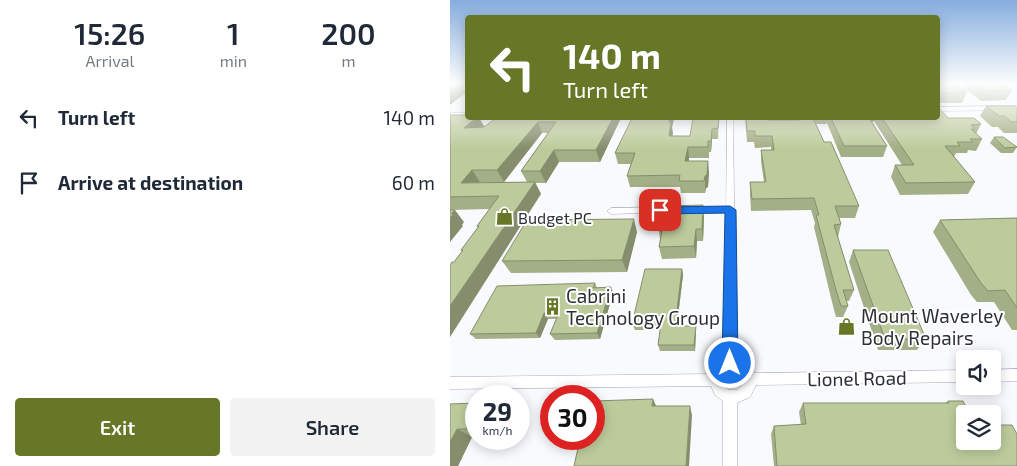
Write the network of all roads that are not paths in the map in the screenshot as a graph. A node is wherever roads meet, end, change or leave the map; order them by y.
1 (1017, 108) edge
2 (940, 109) edge
3 (450, 115) edge
4 (465, 115) edge
5 (730, 120) edge
6 (730, 210) junction
7 (610, 211) dead end
8 (730, 363) junction
9 (1017, 375) edge
10 (956, 376) edge
11 (1001, 376) edge
12 (750, 379) junction
13 (716, 380) junction
14 (450, 383) edge
15 (730, 397) junction
16 (730, 466) edge

1 - 2 street
3 - 4 street
5 - 6 street
6 - 7 street
6 - 8 street
8 - 12 street
8 - 13 street
9 - 11 street
10 - 12 street, Lionel Road
12 - 15 street
13 - 14 street
13 - 15 street
15 - 16 street

